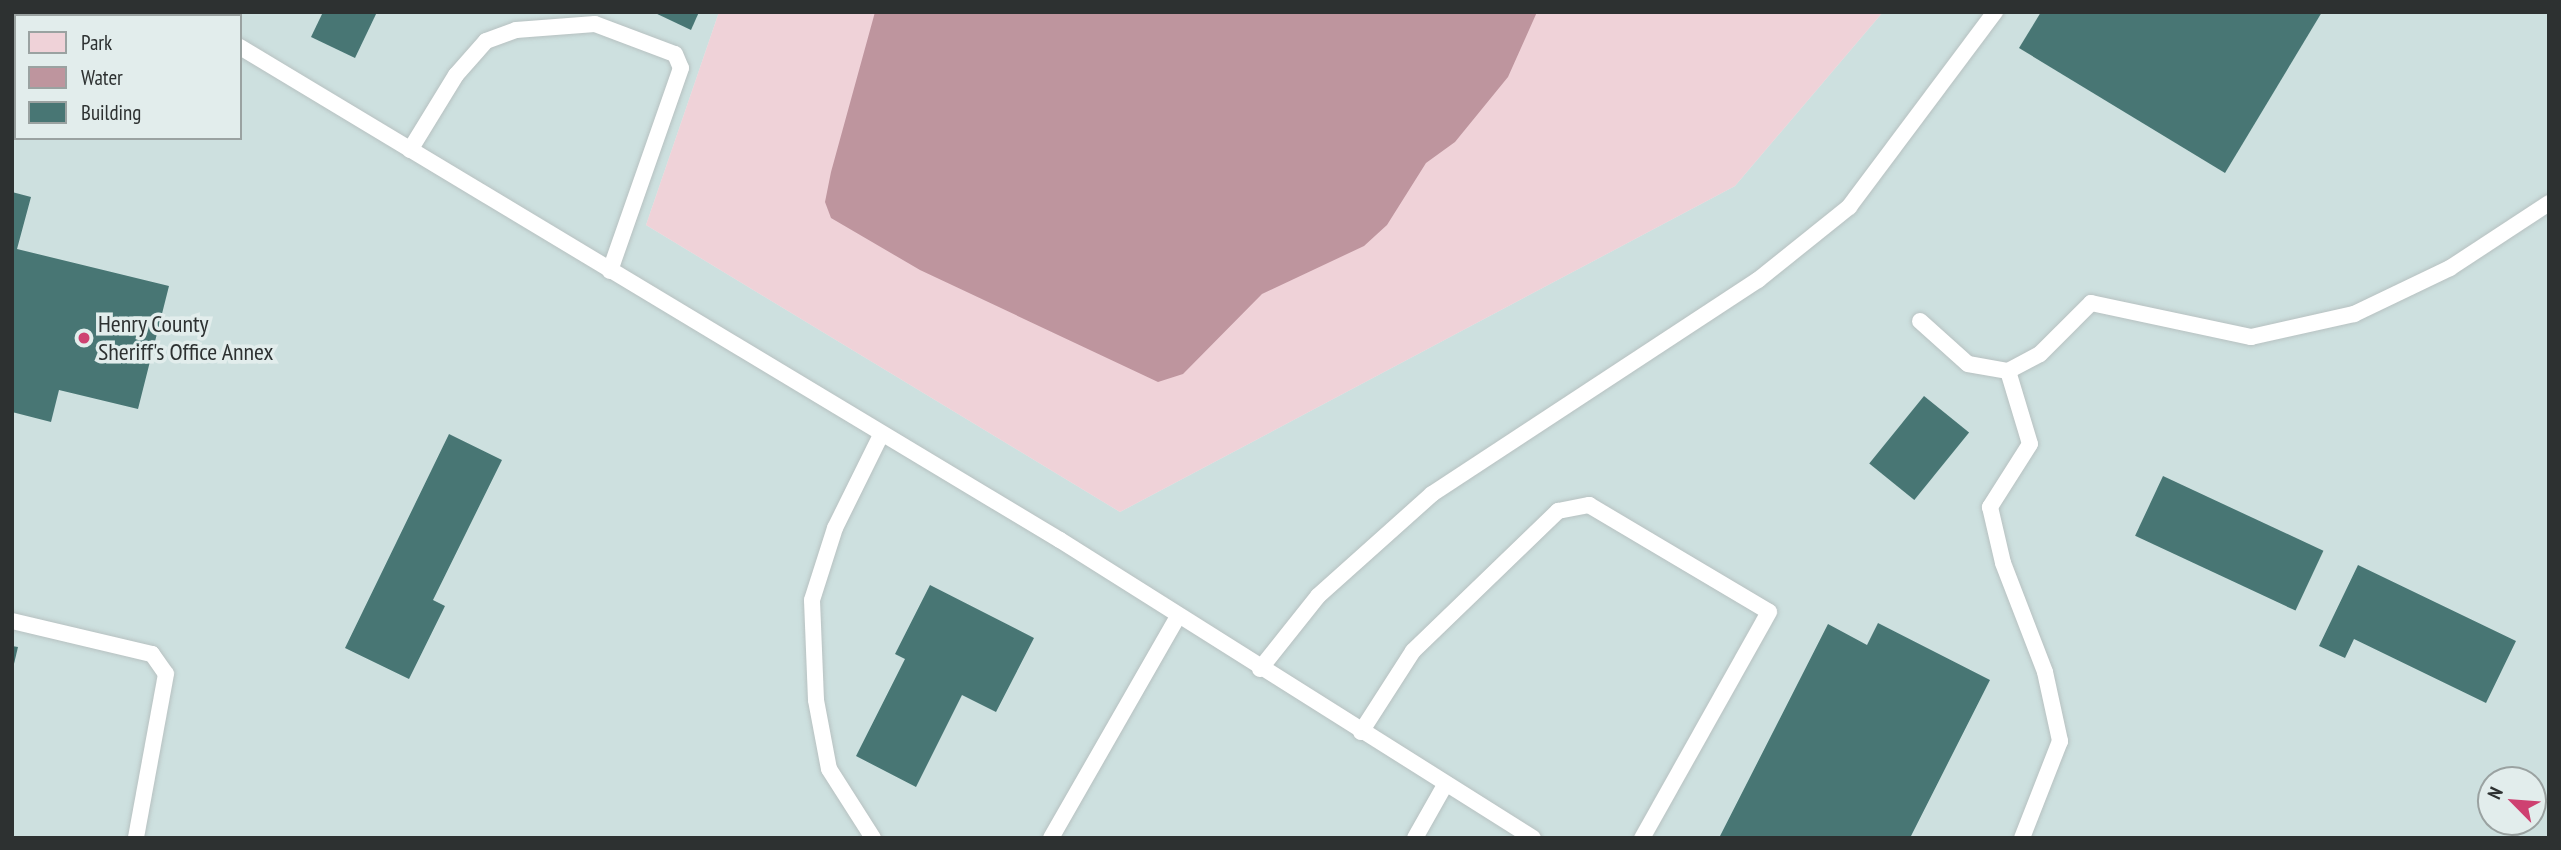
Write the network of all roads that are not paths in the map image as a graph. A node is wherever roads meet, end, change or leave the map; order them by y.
1 (1995, 12) edge
2 (242, 48) edge
3 (410, 150) junction
4 (2549, 202) edge
5 (610, 271) junction
6 (1920, 321) dead end
7 (2008, 371) junction
8 (881, 435) junction
9 (1178, 616) junction
10 (12, 621) edge
11 (1260, 669) junction
12 (1361, 732) junction
13 (1445, 785) junction
14 (136, 838) edge
15 (873, 838) edge
16 (1051, 838) edge
17 (1415, 838) edge
18 (1533, 838) edge
19 (1642, 838) edge
20 (2022, 838) edge

1 - 11 lane
2 - 3 lane
3 - 5 lane
3 - 5 lane
4 - 7 lane
5 - 8 lane
6 - 7 lane
7 - 20 lane
8 - 9 lane
8 - 15 lane
9 - 11 lane
9 - 16 lane
10 - 14 lane
11 - 12 lane
12 - 13 lane
12 - 19 lane
13 - 17 lane
13 - 18 lane

